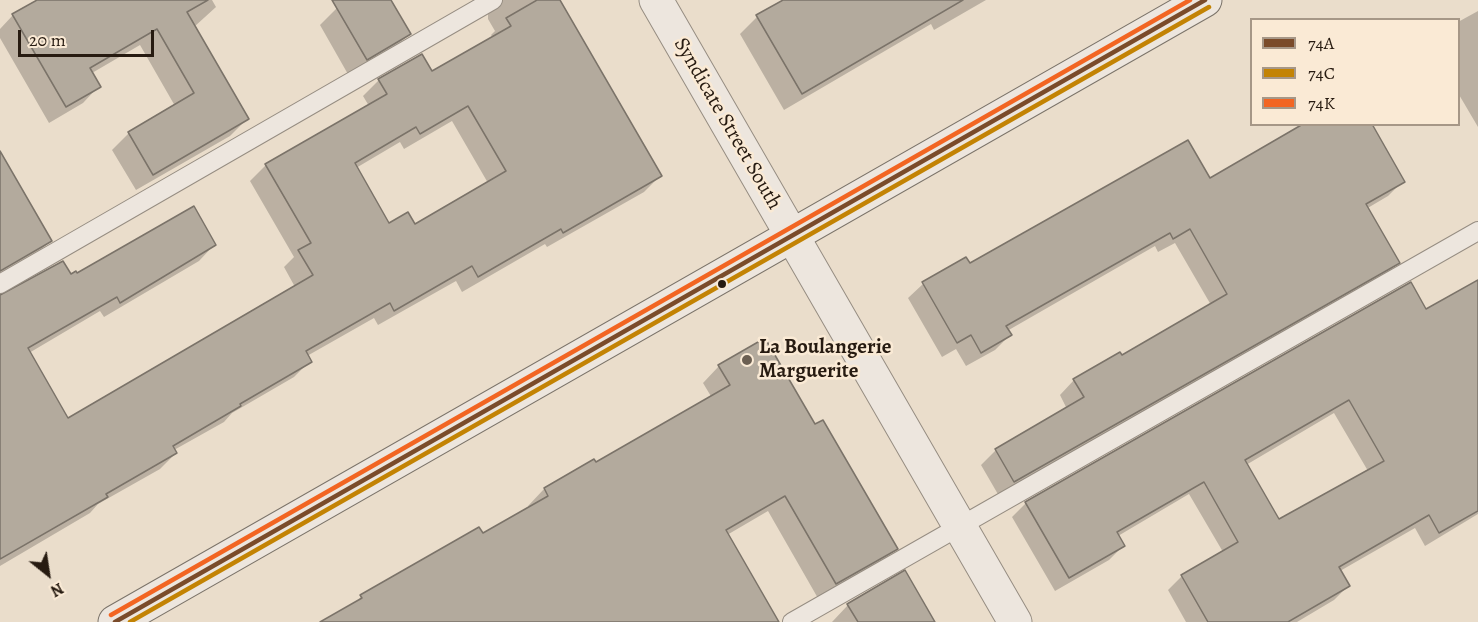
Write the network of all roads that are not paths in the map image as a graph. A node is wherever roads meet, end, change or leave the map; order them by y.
1 (493, 0) edge
2 (656, 0) edge
3 (1205, 0) edge
4 (1478, 231) edge
5 (792, 236) junction
6 (0, 284) edge
7 (959, 526) junction
8 (115, 622) edge
9 (792, 622) edge
10 (1015, 622) edge

1 - 6 lane
2 - 5 main road, Syndicate Street South
3 - 5 main road
4 - 7 lane
5 - 7 main road, Syndicate Street South
5 - 8 main road
7 - 9 lane
7 - 10 main road, Syndicate Street South

